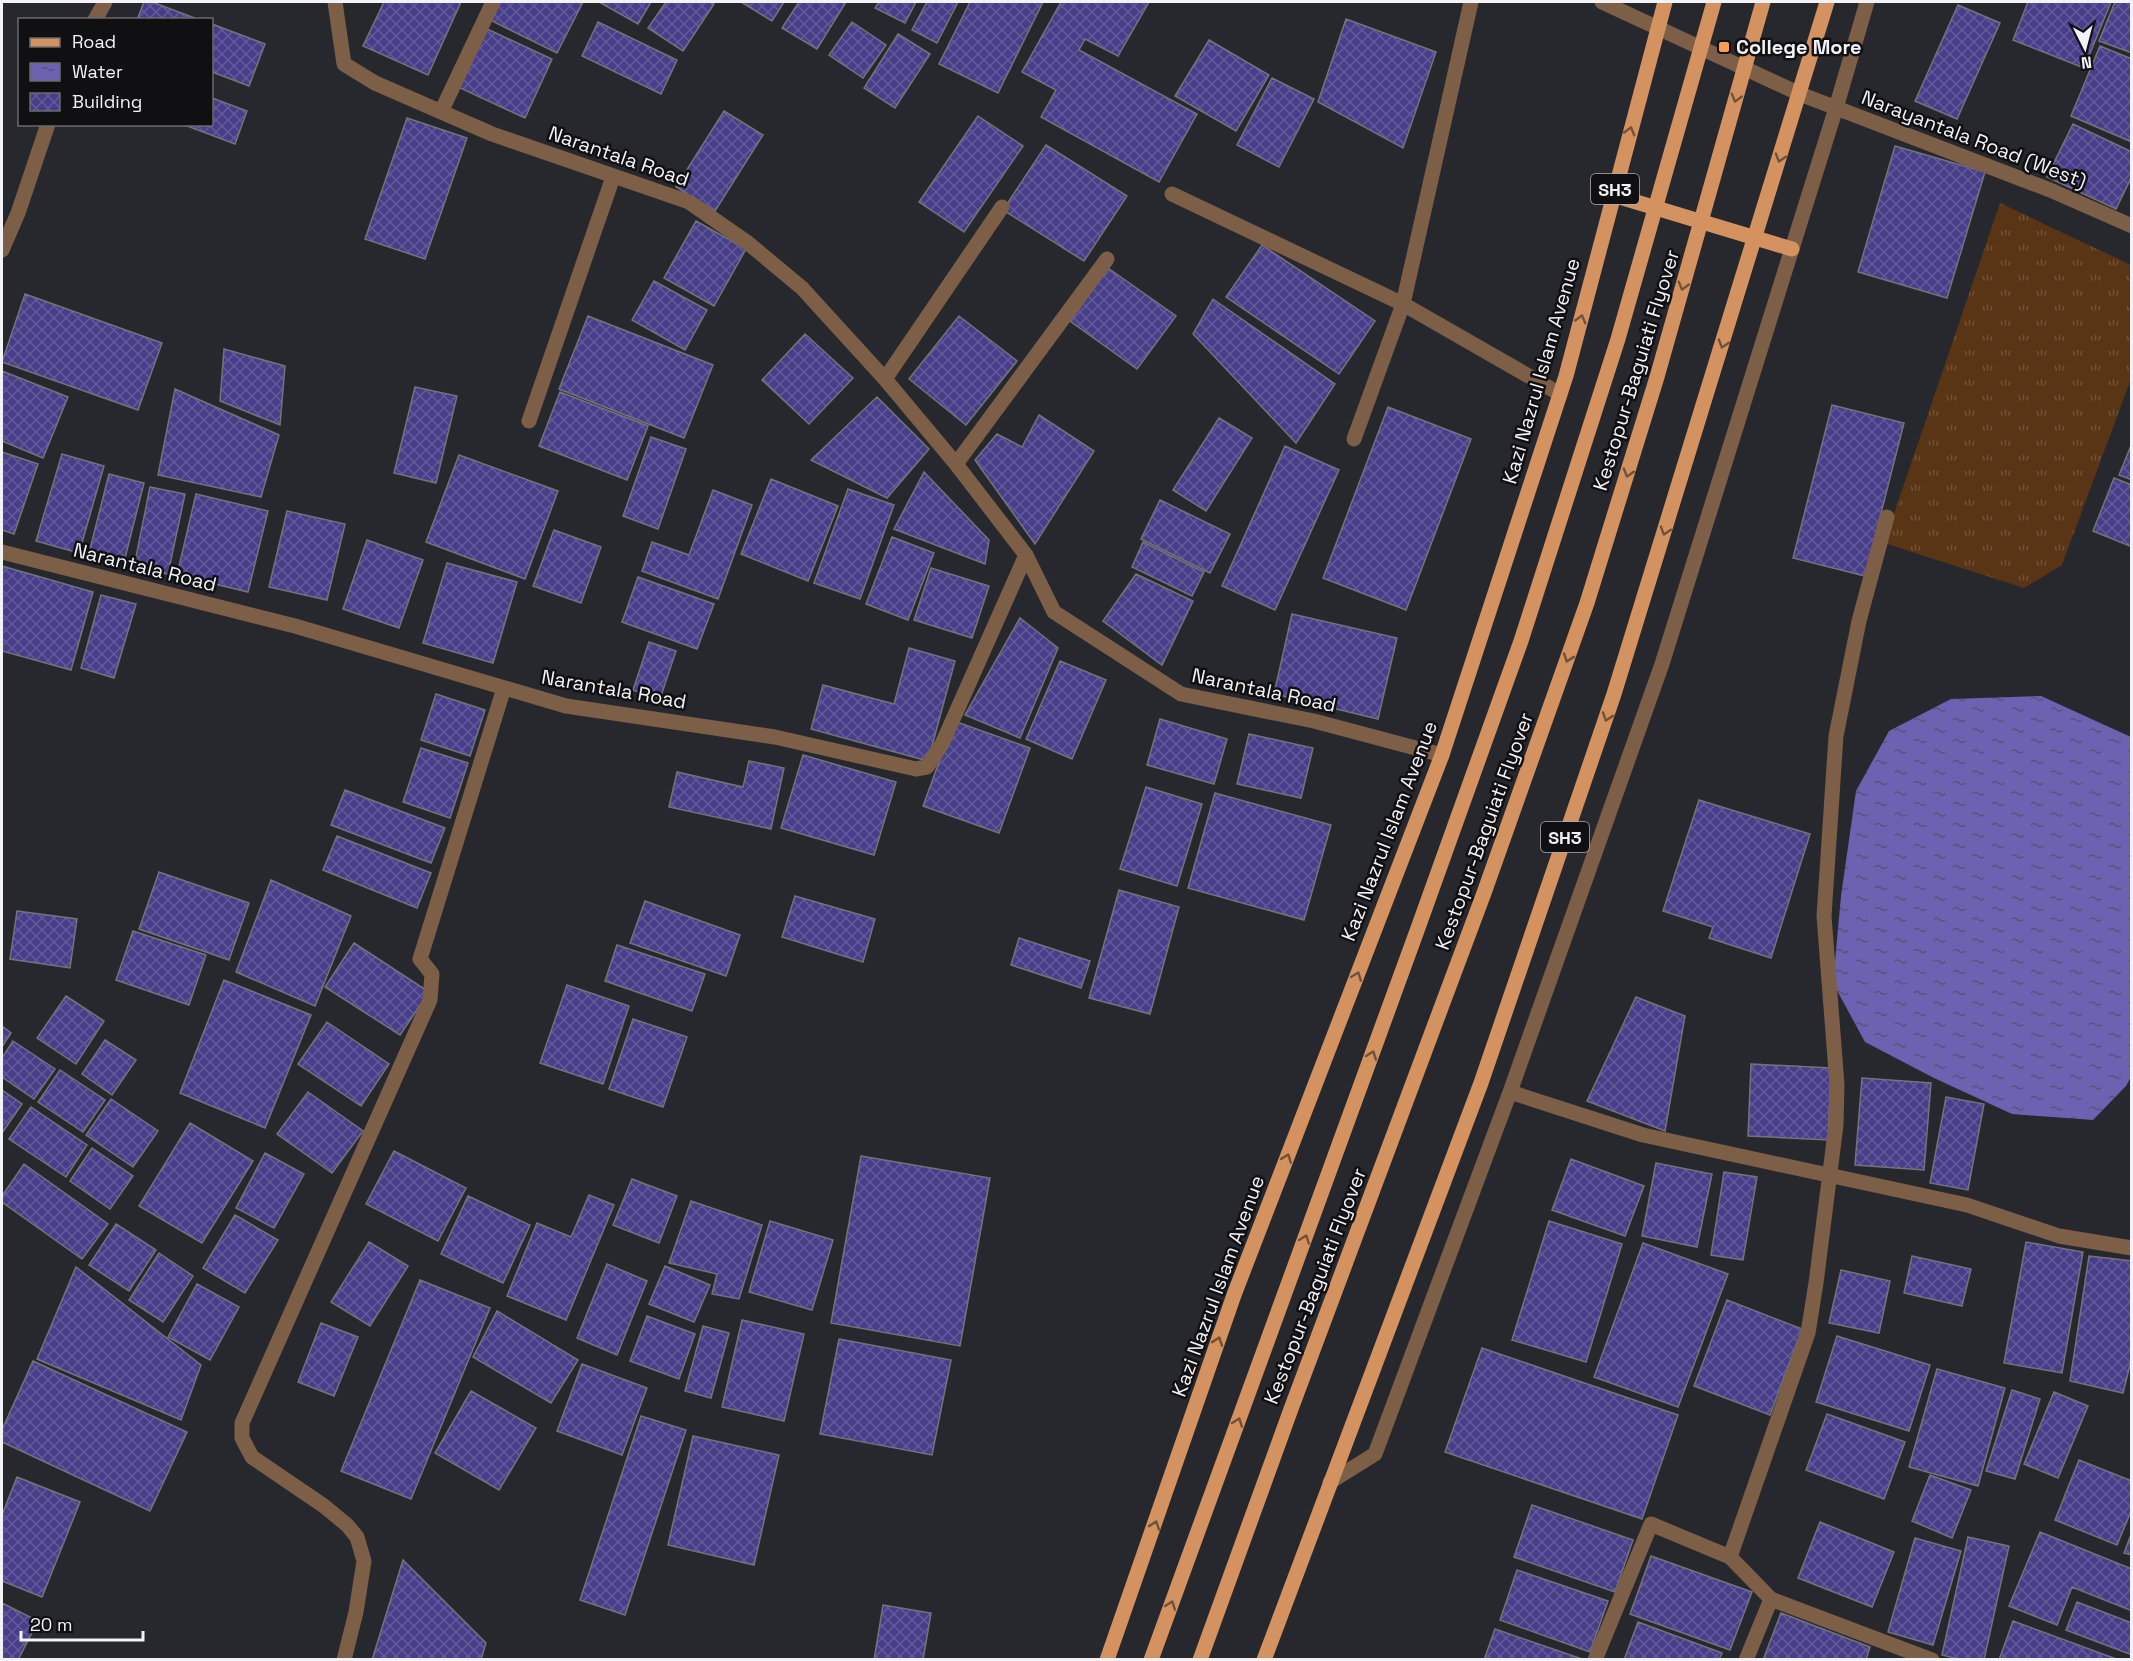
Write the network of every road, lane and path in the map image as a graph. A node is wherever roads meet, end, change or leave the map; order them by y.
1 (105, 2) edge
2 (335, 2) edge
3 (494, 2) edge
4 (1471, 2) edge
5 (1602, 2) edge
6 (1665, 2) edge
7 (1714, 2) edge
8 (1763, 2) edge
9 (1827, 2) edge
10 (1867, 2) edge
11 (96, 18) edge
12 (1658, 27) junction
13 (1800, 94) junction
14 (1836, 108) junction
15 (441, 112) junction
16 (47, 126) edge
17 (613, 177) junction
18 (1172, 194) dead end
19 (1613, 195) junction
20 (1002, 207) dead end
21 (2132, 226) edge
22 (1756, 238) junction
23 (1792, 249) junction
24 (2, 250) edge
25 (1107, 259) dead end
26 (1403, 304) junction
27 (885, 379) junction
28 (1560, 394) junction
29 (529, 421) dead end
30 (1354, 440) dead end
31 (956, 464) junction
32 (1887, 517) dead end
33 (2, 552) edge
34 (1026, 555) junction
35 (504, 688) junction
36 (1442, 755) junction
37 (1510, 1092) junction
38 (1831, 1174) junction
39 (2132, 1248) edge
40 (1330, 1482) junction
41 (1730, 1557) junction
42 (1771, 1599) junction
43 (344, 1659) edge
44 (1107, 1659) edge
45 (1151, 1659) edge
46 (1200, 1659) edge
47 (1264, 1659) edge
48 (1595, 1659) edge
49 (1746, 1659) edge
50 (1932, 1659) edge

1 - 11 street
2 - 15 street, Narantala Road
3 - 15 street
4 - 26 street
5 - 12 street, Narayantala Road (West)
6 - 12 main road, Kazi Nazrul Islam Avenue / SH3
45 -> 7 main road, Kestopur-Baguiati Flyover, bridge
8 -> 46 main road, Kestopur-Baguiati Flyover, bridge
9 - 13 main road, SH3
10 - 14 street
12 - 13 street, Narayantala Road (West)
19 -> 12 main road, Kazi Nazrul Islam Avenue / SH3
13 - 14 street, Narayantala Road (West)
13 -> 22 main road, SH3
14 - 21 street, Narayantala Road (West)
14 - 23 street
15 - 17 street, Narantala Road
16 - 24 street
17 - 27 street, Narantala Road
17 - 29 street
18 - 26 street
19 - 22 main road
28 -> 19 main road, Kazi Nazrul Islam Avenue / SH3
20 - 27 street
22 - 23 main road
22 -> 40 main road, SH3
23 - 37 street
25 - 31 street
26 - 28 street
26 - 30 street
27 - 31 street, Narantala Road
28 - 36 main road, Kazi Nazrul Islam Avenue / SH3
31 - 34 street, Narantala Road
32 - 38 street
33 - 35 street, Narantala Road
34 - 35 street, Narantala Road
34 - 36 street, Narantala Road
35 - 43 street
44 -> 36 main road, Kazi Nazrul Islam Avenue / SH3
37 - 38 street
37 - 40 street
38 - 39 street
38 - 41 street
40 - 47 main road, SH3
41 - 42 street
41 - 48 street
42 - 49 street
42 - 50 street

